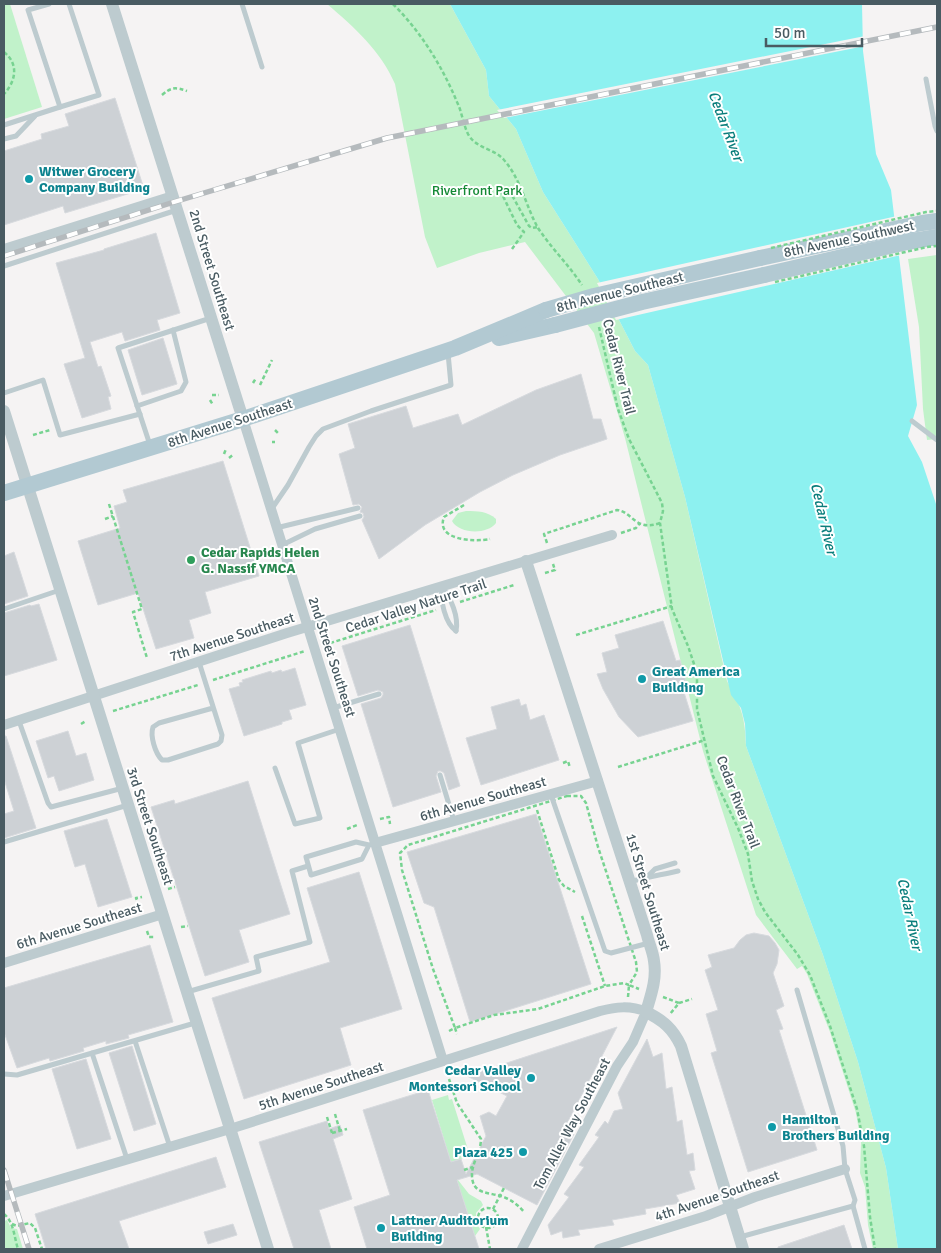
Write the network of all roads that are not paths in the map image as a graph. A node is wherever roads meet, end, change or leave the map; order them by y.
1 (49, 4) edge
2 (69, 4) edge
3 (112, 4) edge
4 (242, 4) edge
5 (262, 67) dead end
6 (926, 79) dead end
7 (60, 107) junction
8 (37, 114) junction
9 (4, 125) edge
10 (937, 131) edge
11 (4, 139) edge
12 (173, 196) junction
13 (177, 210) junction
14 (937, 222) edge
15 (937, 237) edge
16 (4, 249) edge
17 (760, 258) joint
18 (4, 266) edge
19 (764, 275) joint
20 (211, 318) junction
21 (173, 330) junction
22 (451, 349) junction
23 (4, 393) edge
24 (137, 406) junction
25 (4, 411) edge
26 (140, 414) junction
27 (243, 419) junction
28 (912, 421) dead end
29 (937, 440) edge
30 (151, 448) junction
31 (28, 486) junction
32 (4, 494) edge
33 (358, 508) dead end
34 (271, 511) junction
35 (360, 516) dead end
36 (276, 528) junction
37 (612, 535) road end
38 (281, 545) junction
39 (526, 561) junction
40 (442, 586) junction
41 (60, 590) junction
42 (4, 609) edge
43 (307, 627) junction
44 (199, 662) junction
45 (379, 694) dead end
46 (93, 696) junction
47 (213, 708) junction
48 (333, 708) junction
49 (18, 720) junction
50 (4, 725) edge
51 (340, 729) junction
52 (275, 768) dead end
53 (440, 775) dead end
54 (598, 781) junction
55 (123, 788) junction
56 (552, 797) junction
57 (128, 805) junction
58 (454, 821) junction
59 (4, 842) edge
60 (372, 844) junction
61 (675, 863) dead end
62 (308, 866) junction
63 (678, 871) dead end
64 (648, 876) junction
65 (629, 882) junction
66 (163, 914) junction
67 (649, 943) junction
68 (4, 964) edge
69 (797, 990) dead end
70 (187, 992) junction
71 (646, 1012) junction
72 (197, 1022) junction
73 (135, 1041) junction
74 (92, 1053) junction
75 (444, 1061) junction
76 (4, 1075) edge
77 (230, 1129) junction
78 (170, 1147) junction
79 (127, 1160) junction
80 (845, 1169) junction
81 (4, 1196) edge
82 (730, 1206) junction
83 (850, 1207) junction
84 (742, 1243) edge
85 (268, 1249) edge
86 (522, 1249) edge
87 (599, 1249) edge
88 (866, 1249) edge

1 - 7 lane
2 - 7 lane
3 - 12 street, 2nd Street Southeast
4 - 5 lane
6 - 10 lane
7 - 8 lane
8 - 9 lane
8 - 11 lane
12 - 13 street, 2nd Street Southeast
12 - 16 street
13 - 18 lane
13 - 20 street, 2nd Street Southeast
14 - 17 main road, 8th Avenue Southwest
15 - 19 main road, 8th Avenue Southwest
17 - 22 main road, 8th Avenue Southeast, bridge
19 - 22 main road, 8th Avenue Southeast, bridge
20 - 21 lane
20 - 27 street, 2nd Street Southeast
21 - 24 lane
21 - 24 lane
22 - 27 main road, 8th Avenue Southeast
22 - 34 lane
23 - 26 lane
24 - 26 lane
25 - 31 street, 3rd Street Southeast
26 - 30 lane
27 - 30 main road, 8th Avenue Southeast
27 - 34 street, 2nd Street Southeast
28 - 29 lane
30 - 31 main road, 8th Avenue Southeast
31 - 32 main road, 8th Avenue Southeast
31 - 41 street, 3rd Street Southeast
33 - 36 lane
34 - 36 street, 2nd Street Southeast
35 - 38 lane
36 - 38 street, 2nd Street Southeast
37 - 39 street, 7th Avenue Southeast
38 - 43 street, 2nd Street Southeast
39 - 40 street, 7th Avenue Southeast
39 - 54 street, 1st Street Southeast
40 - 40 lane
40 - 43 street, 7th Avenue Southeast
41 - 42 lane
41 - 46 street, 3rd Street Southeast
43 - 44 street, 7th Avenue Southeast
43 - 48 street, 2nd Street Southeast
44 - 46 street, 7th Avenue Southeast
44 - 47 lane
45 - 48 lane
46 - 49 street, 7th Avenue Southeast
46 - 55 street, 3rd Street Southeast
47 - 47 lane
48 - 51 street, 2nd Street Southeast
49 - 50 street, 7th Avenue Southeast
49 - 55 lane
51 - 52 lane
51 - 60 street, 2nd Street Southeast
53 - 58 lane
54 - 56 street, 6th Avenue Southeast
54 - 65 street, 1st Street Southeast
55 - 57 street, 3rd Street Southeast
56 - 58 street, 6th Avenue Southeast
56 - 67 lane
57 - 59 lane
57 - 66 street, 3rd Street Southeast
58 - 60 street, 6th Avenue Southeast
60 - 62 lane
60 - 62 lane
60 - 75 street, 2nd Street Southeast
61 - 64 lane
62 - 70 lane
63 - 64 lane
64 - 65 lane
65 - 67 street, 1st Street Southeast
66 - 68 street, 6th Avenue Southeast
66 - 70 street, 3rd Street Southeast
67 - 71 street, 1st Street Southeast
69 - 80 lane
70 - 72 street, 3rd Street Southeast
71 - 75 street, 5th Avenue Southeast
71 - 82 street
71 - 86 street, Tom Aller Way Southeast
72 - 73 lane
72 - 77 street, 3rd Street Southeast
73 - 74 lane
73 - 78 lane
74 - 76 lane
74 - 79 lane
75 - 77 street, 5th Avenue Southeast
77 - 78 street, 5th Avenue Southeast
77 - 85 street, 3rd Street Southeast
78 - 79 street, 5th Avenue Southeast
79 - 81 street, 5th Avenue Southeast
80 - 82 street, 4th Avenue Southeast
80 - 83 lane
82 - 84 street
82 - 87 street, 4th Avenue Southeast
83 - 84 lane
83 - 88 lane

